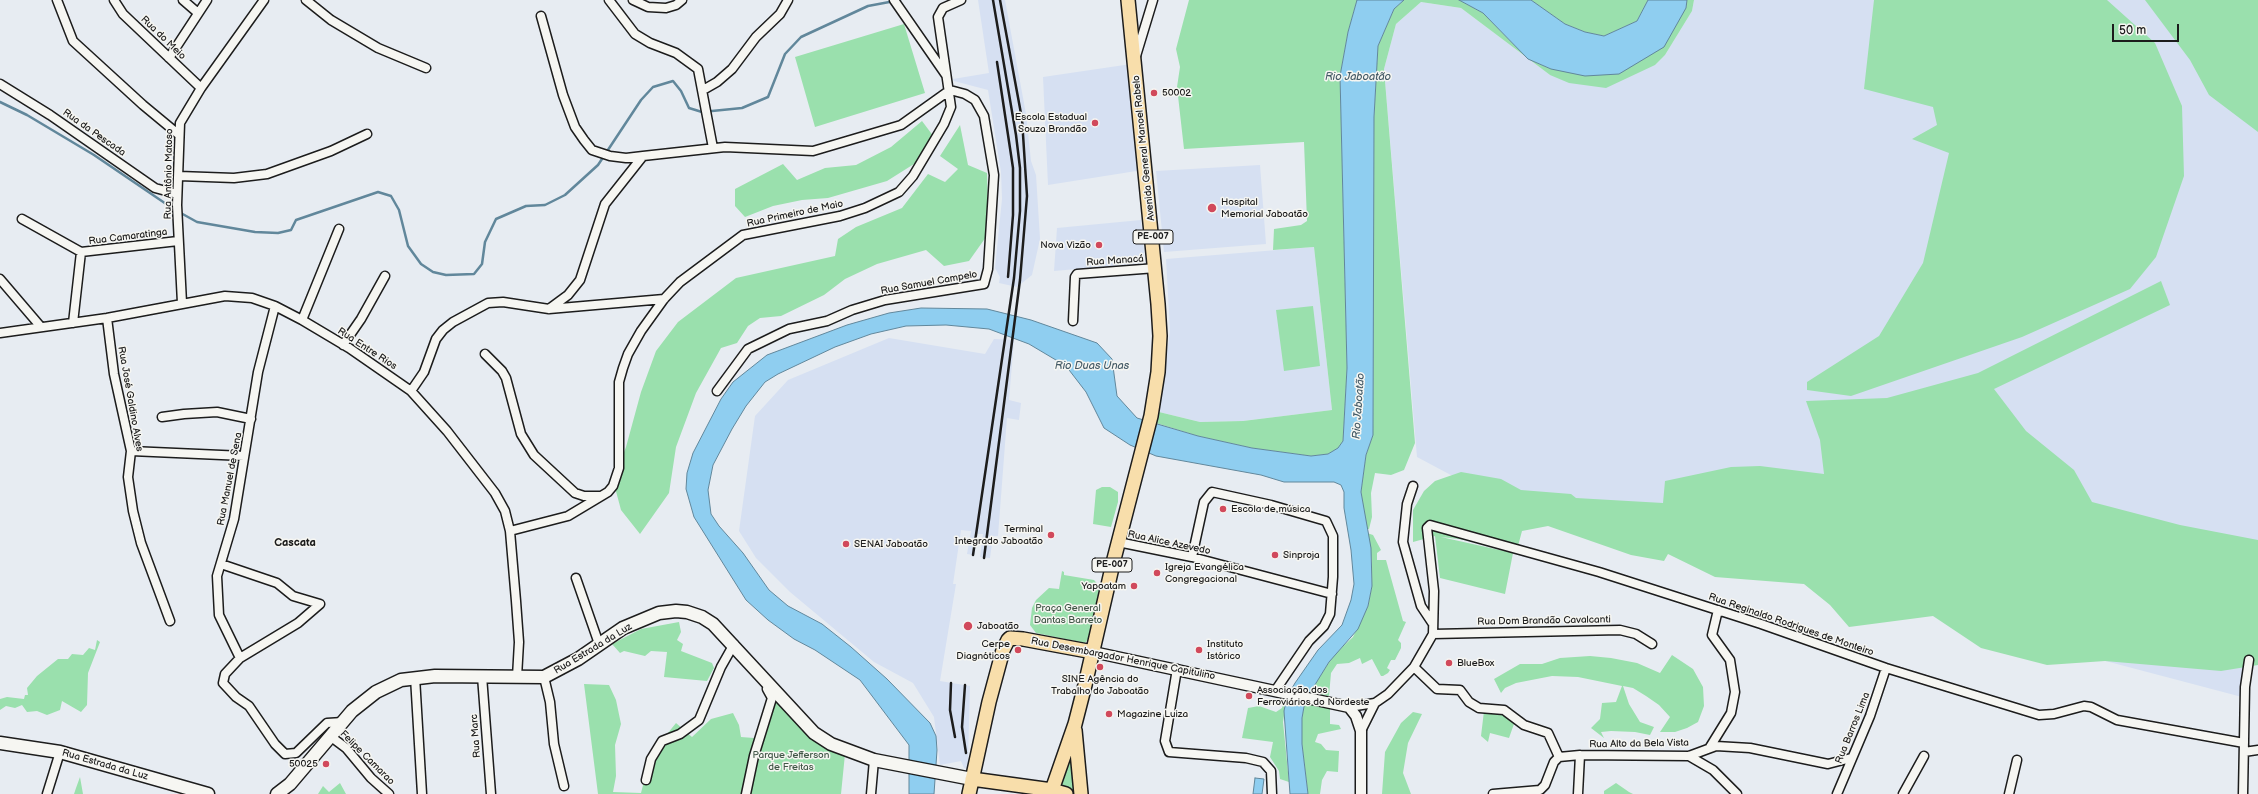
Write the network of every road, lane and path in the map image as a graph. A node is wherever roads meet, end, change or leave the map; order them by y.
1 (57, 0) edge
2 (114, 0) edge
3 (183, 0) edge
4 (207, 0) edge
5 (264, 0) edge
6 (306, 0) edge
7 (609, 0) edge
8 (633, 0) edge
9 (682, 0) edge
10 (788, 0) edge
11 (894, 0) edge
12 (961, 0) edge
13 (1128, 0) edge
14 (1154, 0) edge
15 (198, 13) junction
16 (541, 16) dead end
17 (169, 58) junction
18 (1135, 59) junction
19 (426, 68) dead end
20 (947, 77) junction
21 (0, 84) edge
22 (201, 88) junction
23 (703, 90) junction
24 (950, 90) junction
25 (178, 134) junction
26 (367, 134) dead end
27 (713, 148) junction
28 (643, 156) junction
29 (179, 176) junction
30 (177, 194) junction
31 (22, 219) dead end
32 (339, 229) dead end
33 (178, 241) junction
34 (81, 252) junction
35 (1156, 268) junction
36 (385, 276) dead end
37 (0, 279) edge
38 (664, 299) junction
39 (182, 303) junction
40 (275, 306) junction
41 (549, 309) junction
42 (107, 318) junction
43 (302, 320) junction
44 (1074, 321) dead end
45 (73, 322) junction
46 (41, 327) junction
47 (0, 334) edge
48 (343, 345) junction
49 (485, 354) dead end
50 (411, 391) junction
51 (717, 391) dead end
52 (162, 417) dead end
53 (251, 419) junction
54 (132, 451) junction
55 (244, 456) junction
56 (1413, 486) dead end
57 (603, 495) junction
58 (510, 531) junction
59 (1118, 542) junction
60 (1192, 557) junction
61 (221, 564) junction
62 (576, 578) dead end
63 (1332, 594) junction
64 (1718, 610) junction
65 (170, 620) dead end
66 (1433, 624) junction
67 (1433, 634) junction
68 (599, 644) junction
69 (734, 644) junction
70 (1652, 644) dead end
71 (1093, 652) junction
72 (240, 658) junction
73 (2249, 660) dead end
74 (1414, 667) junction
75 (1886, 668) junction
76 (1177, 670) junction
77 (482, 676) junction
78 (762, 676) junction
79 (415, 677) junction
80 (517, 677) junction
81 (544, 677) junction
82 (1280, 692) junction
83 (1375, 703) junction
84 (1349, 707) junction
85 (343, 722) junction
86 (1075, 724) junction
87 (1361, 730) junction
88 (330, 736) junction
89 (0, 743) edge
90 (2244, 743) junction
91 (1710, 747) junction
92 (2258, 750) edge
93 (60, 752) junction
94 (2244, 752) junction
95 (1580, 754) junction
96 (1689, 756) junction
97 (1924, 756) dead end
98 (1558, 757) junction
99 (1851, 758) junction
100 (874, 760) junction
101 (2017, 760) dead end
102 (972, 779) junction
103 (646, 780) dead end
104 (564, 786) dead end
105 (1052, 790) junction
106 (47, 794) edge
107 (208, 794) edge
108 (277, 794) edge
109 (390, 794) edge
110 (422, 794) edge
111 (491, 794) edge
112 (746, 794) edge
113 (871, 794) edge
114 (969, 794) edge
115 (1066, 794) edge
116 (1081, 794) edge
117 (1272, 794) edge
118 (1361, 794) edge
119 (1493, 794) edge
120 (1578, 794) edge
121 (1736, 794) edge
122 (1837, 794) edge
123 (1903, 794) edge
124 (2009, 794) edge
125 (2243, 794) edge

1 - 25 street
2 - 17 street, Rua do Meio
3 - 15 street
4 - 15 street
5 - 22 street, Rua Antônio Matoso
6 - 19 street
7 - 23 street
8 - 9 street
10 - 23 street
11 - 20 street
12 - 20 street, Rua Primeiro de Maio
13 - 18 main road, Avenida General Manoel Rabelo / PE-007
14 - 18 street
15 - 17 street
16 - 28 street
17 - 22 street, Rua do Meio
18 - 35 main road, Avenida General Manoel Rabelo / PE-007
20 - 24 street, Rua Primeiro de Maio
21 - 30 street, Rua da Pescada
22 - 25 street, Rua Antônio Matoso
23 - 27 street
24 - 27 street
24 - 38 street, Rua Primeiro de Maio
24 - 51 street, Rua Samuel Campelo
25 - 29 street, Rua Antônio Matoso
26 - 29 street
27 - 28 street
28 - 41 street
29 - 30 street, Rua Antônio Matoso
30 - 33 street, Rua Antônio Matoso
31 - 34 street, Rua Camaratinga
32 - 43 street
33 - 34 street, Rua Camaratinga
33 - 39 street, Rua Antônio Matoso
34 - 45 street, Rua Camaratinga
35 - 44 street, Rua Manacá
35 - 59 main road, Avenida General Manoel Rabelo / PE-007
36 - 48 street
37 - 46 street
38 - 41 street
38 - 57 street, Rua Primeiro de Maio
39 - 40 street, Rua Entre Rios
39 - 42 street, Rua Entre Rios
40 - 43 street, Rua Entre Rios
40 - 53 street, Rua Manuel de Sena
41 - 50 street
42 - 45 street, Rua Entre Rios
42 - 54 street, Rua José Galdino Alves
43 - 48 street, Rua Entre Rios
45 - 46 street, Rua Entre Rios
46 - 47 street, Rua Entre Rios
48 - 50 street, Rua Entre Rios
49 - 57 street
50 - 58 street, Rua Entre Rios
52 - 53 street
53 - 55 street, Rua Manuel de Sena
54 - 55 street
54 - 65 street, Rua José Galdino Alves
55 - 61 street, Rua Manuel de Sena
56 - 66 street
57 - 58 street, Rua Primeiro de Maio
58 - 80 street, Rua Entre Rios
59 - 60 street, Rua Alice Azevedo
59 - 71 main road, PE-007
60 - 63 street, Rua Alice Azevedo
60 - 63 street
61 - 72 street, Rua Manuel de Sena
61 - 72 street
62 - 68 street
63 - 82 street
64 - 66 street, Rua Reginaldo Rodrigues de Monteiro
64 - 75 street, Rua Reginaldo Rodrigues de Monteiro
64 - 91 street
66 - 67 street
67 - 70 street, Rua Dom Brandão Cavalcanti
67 - 74 street
68 - 69 main road, Rua Estrada da Luz
68 - 81 main road, Rua Estrada da Luz
69 - 78 main road, Rua Estrada da Luz
69 - 103 street
71 - 76 street, Rua Desembargador Henrique Capitulino
71 - 86 main road
71 - 102 main road, Rua Desembargador Henrique Capitulino
72 - 85 street
73 - 90 street
74 - 83 street
74 - 98 street
75 - 90 street, Rua Reginaldo Rodrigues de Monteiro
75 - 99 street, Rua Barros Lima
76 - 82 street, Rua Desembargador Henrique Capitulino
76 - 117 street
77 - 79 main road, Rua Estrada da Luz
77 - 80 main road, Rua Estrada da Luz
77 - 111 street, Rua Marc
78 - 100 main road, Rua Estrada da Luz
78 - 112 street
79 - 85 main road, Rua Estrada da Luz
79 - 110 street
80 - 81 main road, Rua Estrada da Luz
81 - 104 street
82 - 84 street, Rua Desembargador Henrique Capitulino
83 - 84 street
83 - 87 street
84 - 87 street
85 - 88 main road, Rua Estrada da Luz
86 - 105 main road
86 - 116 main road
87 - 118 street
88 - 108 main road, Rua Estrada da Luz
88 - 109 street, Felipe Camarao
89 - 93 main road, Rua Estrada da Luz
90 - 94 street
91 - 96 street, Rua Alto da Bela Vista
91 - 99 street, Rua Alto da Bela Vista
92 - 94 street
93 - 106 street
93 - 107 main road, Rua Estrada da Luz
94 - 125 street
95 - 96 street, Rua Alto da Bela Vista
95 - 98 street, Rua Alto da Bela Vista
95 - 120 street
96 - 121 street
97 - 123 street
98 - 119 street
99 - 122 street, Rua Barros Lima
100 - 102 main road, Rua Estrada da Luz
100 - 113 street
101 - 124 street
102 - 105 main road
102 - 114 main road
105 - 115 main road

